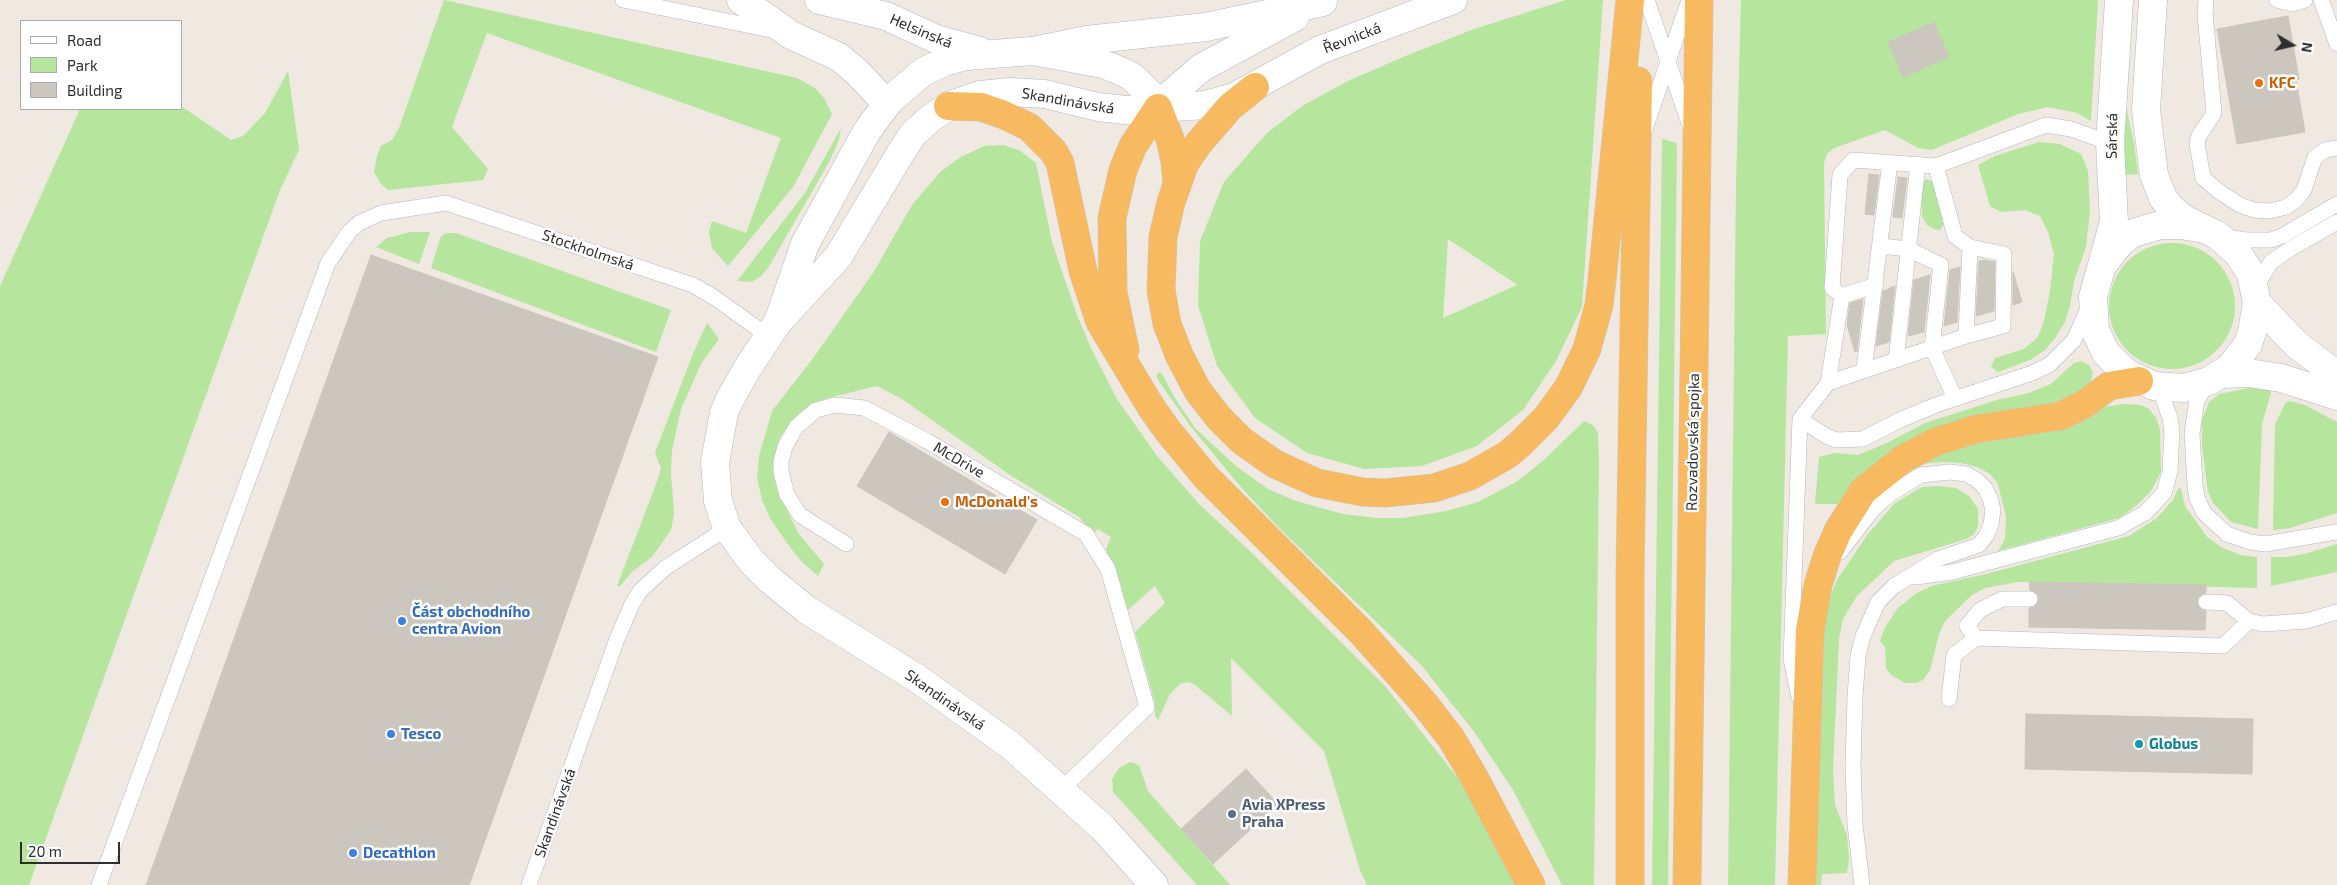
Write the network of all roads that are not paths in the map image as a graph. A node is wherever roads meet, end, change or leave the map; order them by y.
1 (623, 0) edge
2 (741, 0) edge
3 (819, 0) edge
4 (1453, 0) edge
5 (1630, 0) edge
6 (1638, 0) edge
7 (1647, 0) edge
8 (1689, 0) edge
9 (1699, 0) edge
10 (2119, 0) edge
11 (2153, 0) edge
12 (2206, 0) edge
13 (2277, 0) edge
14 (2305, 0) edge
15 (2321, 0) edge
16 (1327, 1) edge
17 (791, 34) junction
18 (2337, 44) edge
19 (1033, 51) junction
20 (994, 52) junction
21 (1668, 61) junction
22 (1255, 87) junction
23 (887, 104) junction
24 (948, 106) junction
25 (1158, 108) junction
26 (2110, 143) junction
27 (1697, 145) junction
28 (2337, 148) edge
29 (1637, 150) junction
30 (1890, 162) junction
31 (1918, 164) junction
32 (1936, 166) junction
33 (1177, 183) junction
34 (2337, 204) edge
35 (2337, 222) edge
36 (2211, 232) junction
37 (1881, 246) junction
38 (1970, 247) junction
39 (1908, 249) junction
40 (2101, 270) junction
41 (1876, 285) junction
42 (1842, 296) junction
43 (2256, 296) junction
44 (2092, 297) junction
45 (773, 329) junction
46 (1966, 336) junction
47 (1932, 348) junction
48 (1896, 360) junction
49 (1128, 367) junction
50 (1864, 370) junction
51 (2337, 375) edge
52 (2215, 378) junction
53 (1828, 383) junction
54 (2147, 384) junction
55 (2337, 396) edge
56 (1955, 398) junction
57 (1800, 419) junction
58 (727, 528) junction
59 (2337, 532) edge
60 (846, 544) dead end
61 (1905, 580) junction
62 (2030, 598) dead end
63 (2206, 602) dead end
64 (1814, 607) junction
65 (2337, 612) edge
66 (2249, 621) junction
67 (1976, 638) junction
68 (1949, 699) dead end
69 (1806, 730) junction
70 (1062, 789) junction
71 (99, 885) edge
72 (529, 885) edge
73 (1154, 885) edge
74 (1531, 885) edge
75 (1630, 885) edge
76 (1687, 885) edge
77 (1802, 885) edge
78 (1862, 885) edge

1 - 17 lane
2 - 17 street
3 - 20 street, Helsinská
4 - 22 street, Řevnická
5 - 33 highway
6 - 29 highway
7 - 21 lane
8 - 21 lane
9 - 27 highway, Rozvadovská spojka
10 - 26 street, Sárská
11 - 36 street, Sárská
12 - 28 lane
13 - 14 lane
15 - 18 lane
16 - 19 street
16 - 25 street
17 - 23 street
19 - 20 street, Skandinávská
19 - 25 street, Skandinávská
20 - 23 street, Skandinávská
21 - 27 lane
21 - 29 lane
22 - 25 street, Řevnická
22 - 33 highway
23 - 45 street, Skandinávská
24 - 25 street, Skandinávská
24 - 45 street, Skandinávská
24 - 49 highway
25 - 33 highway
25 - 49 highway
26 - 32 lane
26 - 40 street, Sárská
27 - 76 highway, Rozvadovská spojka
29 - 75 highway
30 - 31 lane
30 - 37 lane
30 - 42 lane
31 - 32 lane
31 - 39 lane
32 - 38 lane
34 - 36 lane
35 - 43 lane
36 - 40 street, Sárská
36 - 43 street, Sárská
37 - 39 lane
37 - 41 lane
38 - 46 lane
38 - 46 lane
39 - 47 lane
39 - 48 lane
40 - 44 street, Sárská
41 - 42 lane
41 - 50 lane
42 - 53 lane
43 - 51 street, Sárská
43 - 52 street
44 - 54 street, Sárská
44 - 56 lane
45 - 58 street, Skandinávská
45 - 71 lane, Stockholmská
46 - 47 lane
47 - 48 lane
47 - 56 lane
48 - 50 lane
49 - 74 highway
50 - 53 lane
52 - 54 street
52 - 55 street
52 - 59 lane
53 - 57 lane
54 - 61 lane
54 - 64 highway
56 - 57 lane
57 - 69 lane
58 - 70 street, Skandinávská
58 - 72 lane, Skandinávská
60 - 70 lane, McDrive
61 - 64 lane
61 - 78 lane
62 - 67 lane
63 - 66 lane
64 - 69 highway
65 - 66 lane
66 - 67 lane
67 - 68 lane
69 - 77 highway
70 - 73 street, Skandinávská

